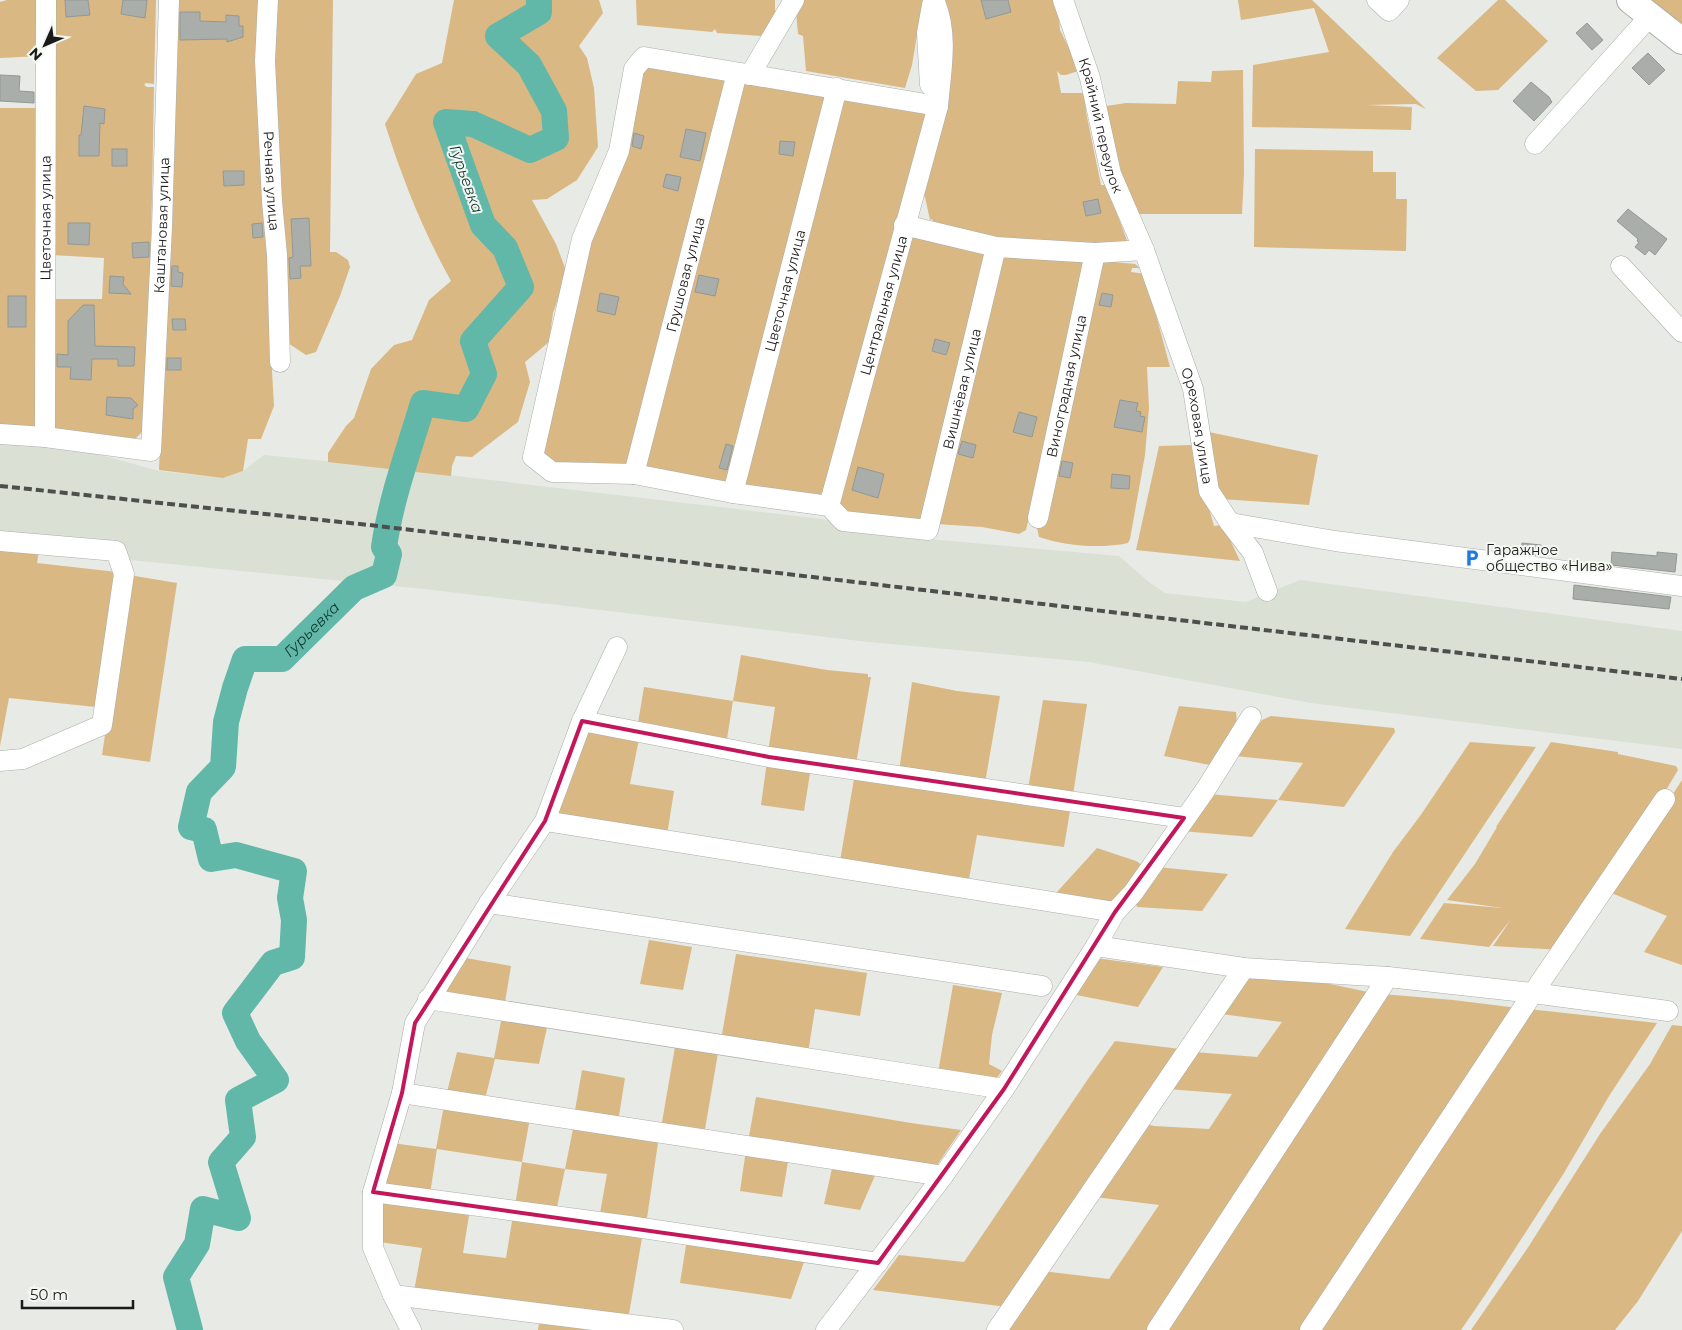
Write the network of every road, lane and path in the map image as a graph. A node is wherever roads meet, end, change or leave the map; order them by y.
1 (46, 0) edge
2 (169, 0) edge
3 (268, 0) edge
4 (794, 0) edge
5 (934, 0) edge
6 (1063, 0) edge
7 (1377, 0) edge
8 (1399, 0) edge
9 (1640, 8) edge
10 (1682, 41) edge
11 (744, 74) junction
12 (837, 88) junction
13 (938, 106) junction
14 (1535, 144) dead end
15 (904, 225) junction
16 (996, 247) junction
17 (1144, 250) junction
18 (1095, 253) junction
19 (1621, 266) dead end
20 (1682, 332) edge
21 (280, 362) dead end
22 (0, 434) edge
23 (45, 437) junction
24 (634, 474) junction
25 (733, 493) junction
26 (829, 506) junction
27 (1038, 518) dead end
28 (1230, 523) junction
29 (0, 541) edge
30 (1682, 586) edge
31 (1267, 591) dead end
32 (616, 647) dead end
33 (1250, 717) dead end
34 (582, 721) junction
35 (0, 761) edge
36 (1665, 799) dead end
37 (1184, 818) junction
38 (545, 820) junction
39 (488, 903) junction
40 (1115, 912) junction
41 (1096, 946) junction
42 (1244, 968) junction
43 (1388, 978) junction
44 (1042, 986) dead end
45 (1533, 993) junction
46 (428, 999) junction
47 (1668, 1012) dead end
48 (1004, 1089) junction
49 (402, 1093) junction
50 (943, 1176) junction
51 (373, 1192) junction
52 (878, 1263) junction
53 (393, 1294) junction
54 (411, 1330) edge
55 (673, 1330) edge
56 (826, 1330) edge
57 (997, 1330) edge
58 (1157, 1330) edge
59 (1310, 1330) edge

1 - 23 street, Цветочная улица
2 - 23 street, Каштановая улица
3 - 21 street, Речная улица
4 - 11 street, Грушовая улица
5 - 13 street
6 - 17 street, Крайний переулок
7 - 8 street
9 - 10 main road
9 - 14 street
11 - 12 street
11 - 24 street, Грушовая улица
11 - 24 street
12 - 13 street
12 - 25 street, Цветочная улица
13 - 15 street, Центральная улица
15 - 16 street
15 - 26 street, Центральная улица
16 - 18 street
16 - 26 street, Вишнёвая улица
17 - 18 street
17 - 28 street, Ореховая улица
18 - 27 street, Виноградная улица
19 - 20 street
22 - 23 street
24 - 25 street
25 - 26 street
28 - 30 street
28 - 31 street, Ореховая улица
29 - 35 street
32 - 34 street
33 - 37 street
34 - 37 street
34 - 38 street
36 - 45 street
37 - 40 street
38 - 39 street
38 - 40 street
39 - 44 street
39 - 46 street
40 - 41 street
41 - 42 street
41 - 48 street
42 - 43 street
42 - 57 street
43 - 45 street
43 - 58 street
45 - 47 street
45 - 59 street
46 - 48 street
46 - 49 street
48 - 50 street
49 - 50 street
49 - 51 street
50 - 52 street
51 - 52 street
51 - 53 street
52 - 56 street
53 - 54 street
53 - 55 street

